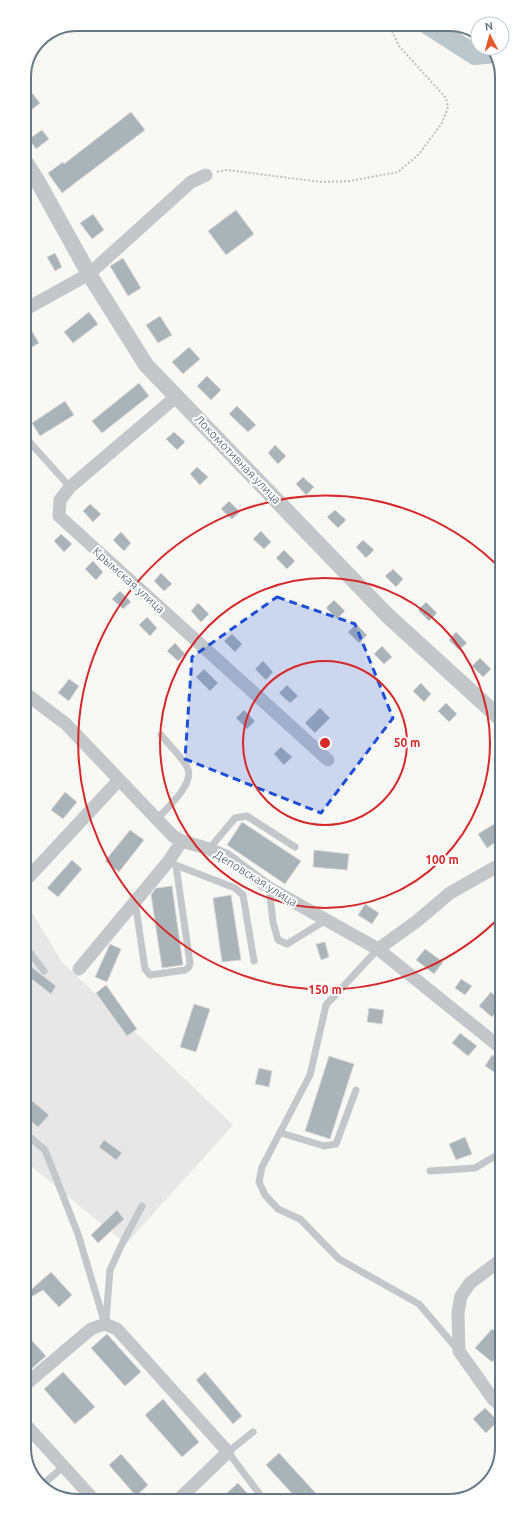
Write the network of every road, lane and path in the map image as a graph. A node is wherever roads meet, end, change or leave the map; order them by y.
1 (392, 31) edge
2 (31, 171) edge
3 (206, 175) joint
4 (89, 274) junction
5 (31, 306) edge
6 (176, 396) junction
7 (31, 445) edge
8 (70, 487) junction
9 (31, 698) edge
10 (495, 714) edge
11 (161, 735) dead end
12 (328, 760) dead end
13 (119, 780) junction
14 (157, 819) junction
15 (182, 841) junction
16 (295, 847) dead end
17 (209, 849) junction
18 (172, 864) junction
19 (495, 867) edge
20 (31, 875) edge
21 (269, 888) junction
22 (134, 901) junction
23 (326, 920) junction
24 (378, 950) junction
25 (31, 954) edge
26 (254, 961) dead end
27 (79, 969) dead end
28 (44, 971) dead end
29 (495, 1042) edge
30 (356, 1090) dead end
31 (280, 1132) junction
32 (31, 1138) edge
33 (495, 1156) edge
34 (430, 1170) dead end
35 (142, 1206) dead end
36 (495, 1264) edge
37 (106, 1324) junction
38 (459, 1351) junction
39 (31, 1380) edge
40 (495, 1401) edge
41 (31, 1431) edge
42 (253, 1432) dead end
43 (228, 1452) junction
44 (63, 1466) junction
45 (46, 1481) edge
46 (89, 1494) edge
47 (184, 1494) edge
48 (260, 1494) edge

1 - 3 path
2 - 4 street, Локомотивная улица
3 - 4 street
4 - 5 street
4 - 6 street, Локомотивная улица
6 - 8 street, Крымская улица
6 - 10 street, Локомотивная улица
7 - 8 lane
8 - 12 street, Крымская улица
9 - 13 street, Деповская улица
11 - 14 lane
13 - 14 street, Деповская улица
13 - 20 street
14 - 15 street, Деповская улица
15 - 17 street, Деповская улица
15 - 18 street
16 - 17 lane
17 - 21 street, Деповская улица
18 - 22 street
18 - 22 lane
18 - 26 lane
19 - 24 street
21 - 23 street, Деповская улица
21 - 23 lane
22 - 27 street
23 - 24 street, Деповская улица
24 - 29 street, Деповская улица
24 - 31 lane
25 - 28 lane
30 - 31 lane
31 - 38 lane
32 - 37 lane
33 - 34 lane
35 - 37 lane
36 - 38 street
37 - 39 street
37 - 43 street
38 - 40 street
41 - 44 street
42 - 43 lane
43 - 47 street
43 - 48 lane
44 - 45 lane
44 - 46 street

